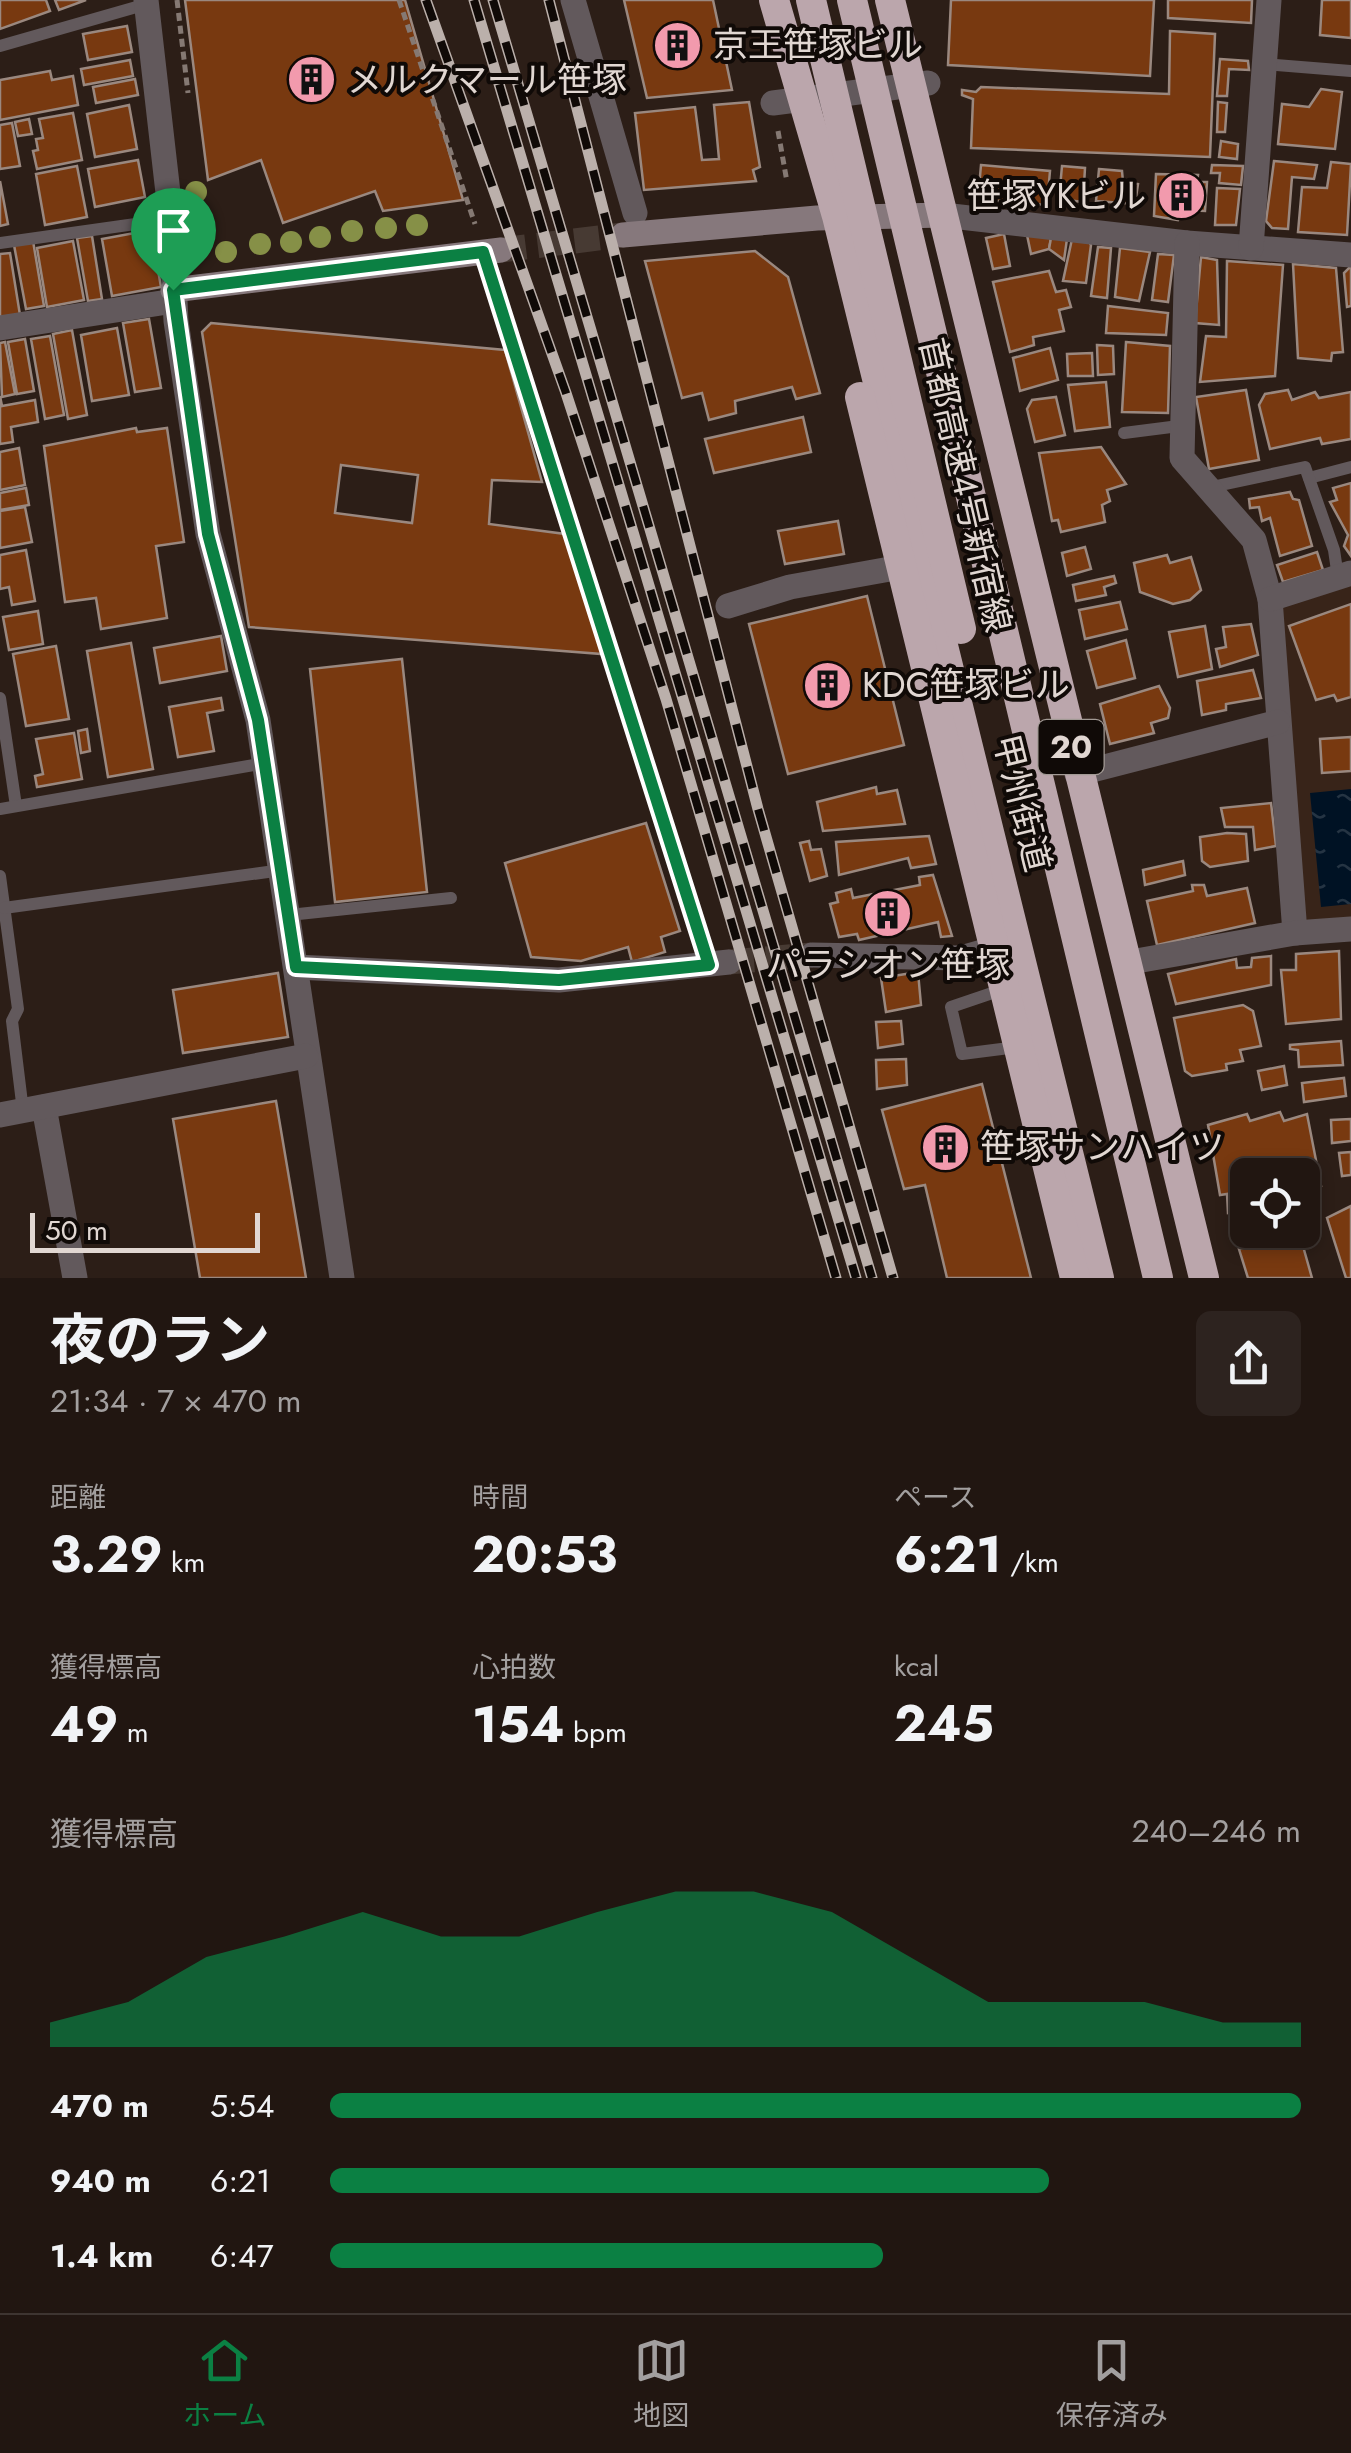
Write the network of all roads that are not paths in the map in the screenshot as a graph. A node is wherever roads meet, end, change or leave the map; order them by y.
1 (573, 0) edge
2 (772, 0) edge
3 (811, 0) edge
4 (852, 0) edge
5 (888, 0) edge
6 (1269, 0) edge
7 (146, 2) edge
8 (0, 46) edge
9 (1263, 64) junction
10 (1351, 70) edge
11 (928, 83) dead end
12 (772, 103) dead end
13 (934, 215) junction
14 (827, 217) junction
15 (171, 219) junction
16 (0, 243) edge
17 (1187, 243) junction
18 (488, 245) joint
19 (1251, 248) junction
20 (1351, 254) edge
21 (174, 296) junction
22 (0, 328) edge
23 (1179, 426) junction
24 (1124, 433) dead end
25 (1351, 467) edge
26 (1310, 478) junction
27 (1207, 488) junction
28 (901, 567) junction
29 (1345, 575) edge
30 (1270, 599) junction
31 (728, 606) dead end
32 (0, 698) edge
33 (1278, 722) junction
34 (265, 763) junction
35 (1077, 774) junction
36 (16, 806) junction
37 (0, 809) edge
38 (282, 870) junction
39 (0, 876) edge
40 (451, 898) dead end
41 (4, 908) junction
42 (289, 916) junction
43 (1351, 929) edge
44 (1295, 933) junction
45 (996, 948) junction
46 (812, 955) tunnel mouth
47 (719, 963) joint
48 (1126, 964) junction
49 (296, 967) junction
50 (1006, 988) junction
51 (1020, 1046) junction
52 (306, 1056) junction
53 (22, 1111) edge
54 (75, 1278) edge
55 (342, 1278) edge
56 (1076, 1278) edge
57 (1099, 1278) edge
58 (1118, 1278) edge
59 (1158, 1278) edge
60 (1183, 1278) edge
61 (1204, 1278) edge

1 - 14 street
2 - 14 highway, 甲州街道
3 - 58 highway, 首都高速4号新宿線
4 - 59 highway, 首都高速4号新宿線
5 - 13 highway, 甲州街道 / 20
6 - 9 street
7 - 8 lane
7 - 15 street
9 - 10 lane
9 - 19 street
11 - 12 street
13 - 14 street
13 - 17 street
13 - 35 highway, 20
13 - 60 highway, 甲州街道 / 20
14 - 28 highway
14 - 57 highway, 甲州街道
15 - 16 lane
15 - 21 street
17 - 19 street
17 - 23 street
18 - 21 street
18 - 47 lane
19 - 20 street
21 - 22 street
21 - 34 street
23 - 24 lane
23 - 27 street
25 - 26 lane
26 - 27 lane
26 - 29 lane
27 - 30 street
28 - 31 street
28 - 45 highway
29 - 30 street
30 - 33 street
32 - 36 lane
33 - 35 street
33 - 44 street
34 - 36 lane
34 - 38 street
35 - 48 highway, 20
36 - 37 lane
38 - 41 lane
38 - 42 street
39 - 41 lane
40 - 42 lane
41 - 53 lane
42 - 49 street
43 - 44 street
44 - 48 street
45 - 46 street
45 - 50 highway
47 - 49 street
48 - 61 highway, 20
49 - 52 street
50 - 51 highway
50 - 51 lane
51 - 56 highway
52 - 53 street
52 - 55 street
53 - 54 street

